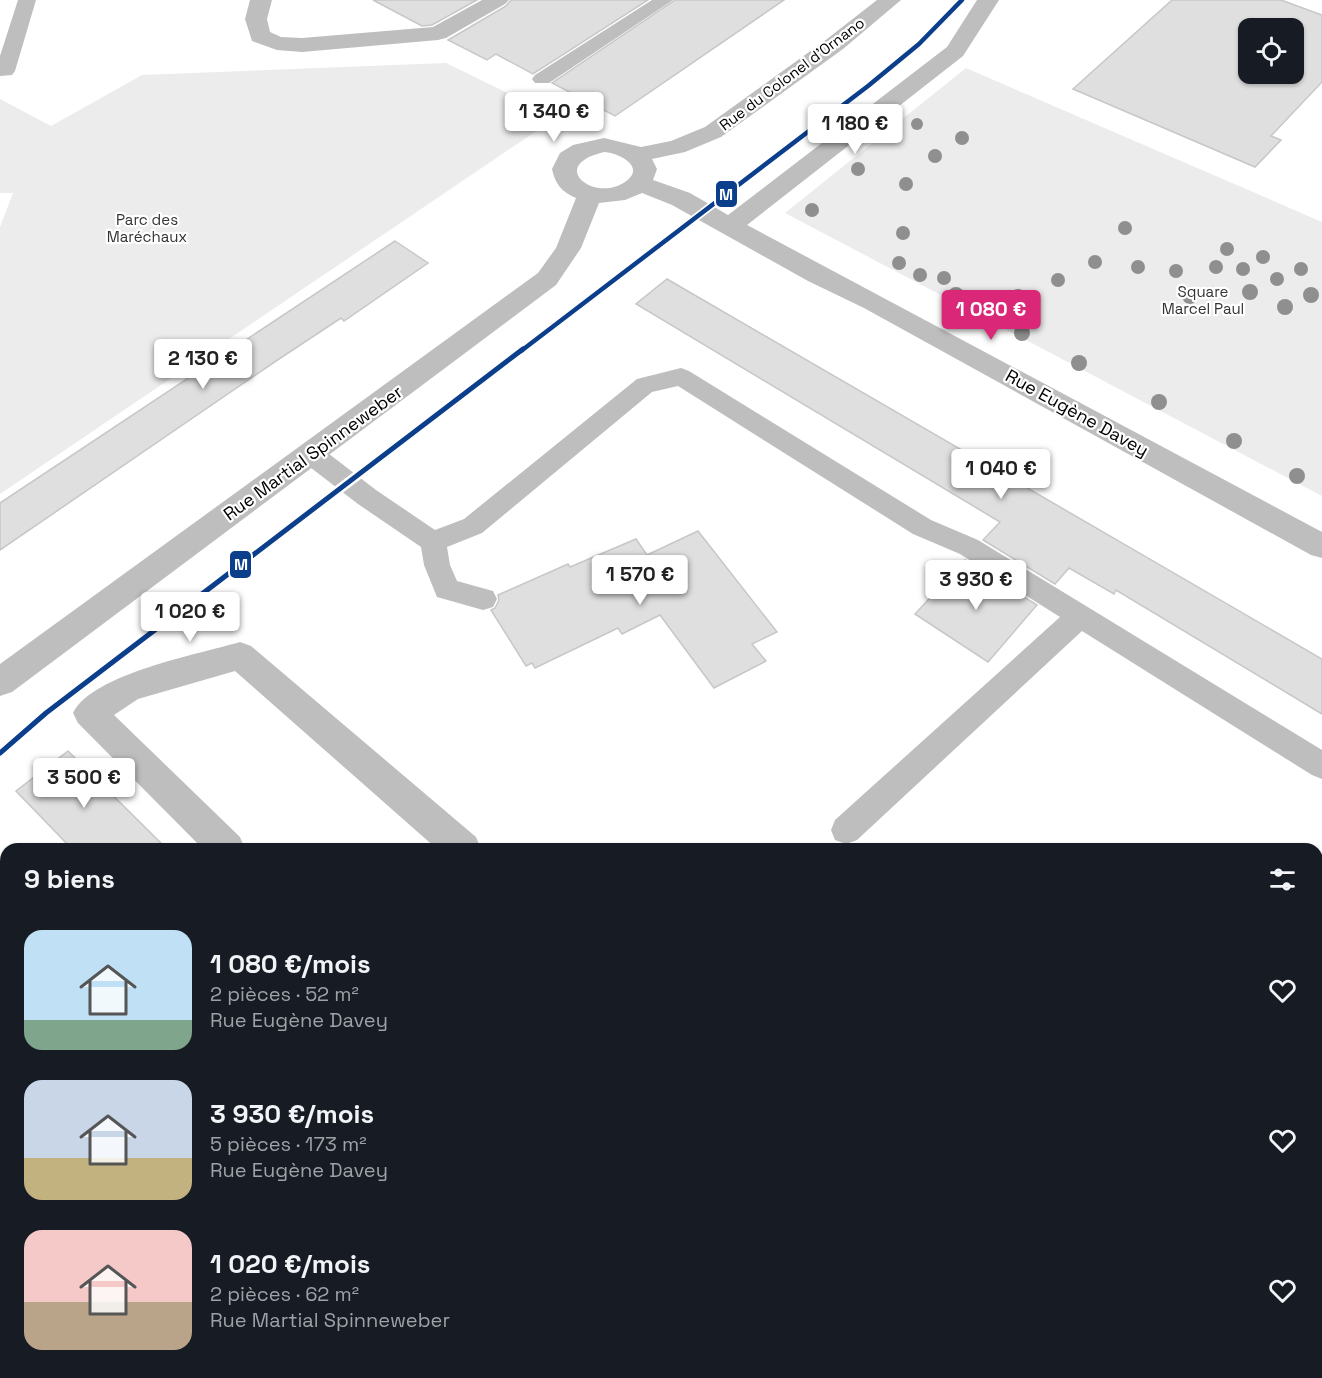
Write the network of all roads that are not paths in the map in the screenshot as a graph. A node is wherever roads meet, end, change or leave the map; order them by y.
1 (27, 0) edge
2 (261, 0) edge
3 (498, 0) edge
4 (664, 0) edge
5 (852, 0) edge
6 (988, 0) edge
7 (883, 5) edge
8 (5, 71) dead end
9 (542, 80) dead end
10 (638, 155) junction
11 (639, 184) junction
12 (590, 195) junction
13 (730, 226) junction
14 (311, 454) junction
15 (433, 542) junction
16 (1322, 546) edge
17 (483, 599) dead end
18 (1080, 616) junction
19 (0, 682) edge
20 (1322, 766) edge
21 (846, 830) dead end
22 (221, 843) edge
23 (456, 843) edge

1 - 8 lane
2 - 3 street
4 - 9 lane
5 - 7 street
6 - 13 street
7 - 10 street, Rue du Colonel d'Ornano
10 - 11 street
10 - 12 street
11 - 12 street
11 - 13 street, Rue Eugène Davey
12 - 14 street, Rue Martial Spinneweber
13 - 16 street, Rue Eugène Davey
14 - 15 lane
14 - 19 street, Rue Martial Spinneweber
15 - 17 lane
15 - 18 lane
18 - 20 lane
18 - 21 lane
22 - 23 street

